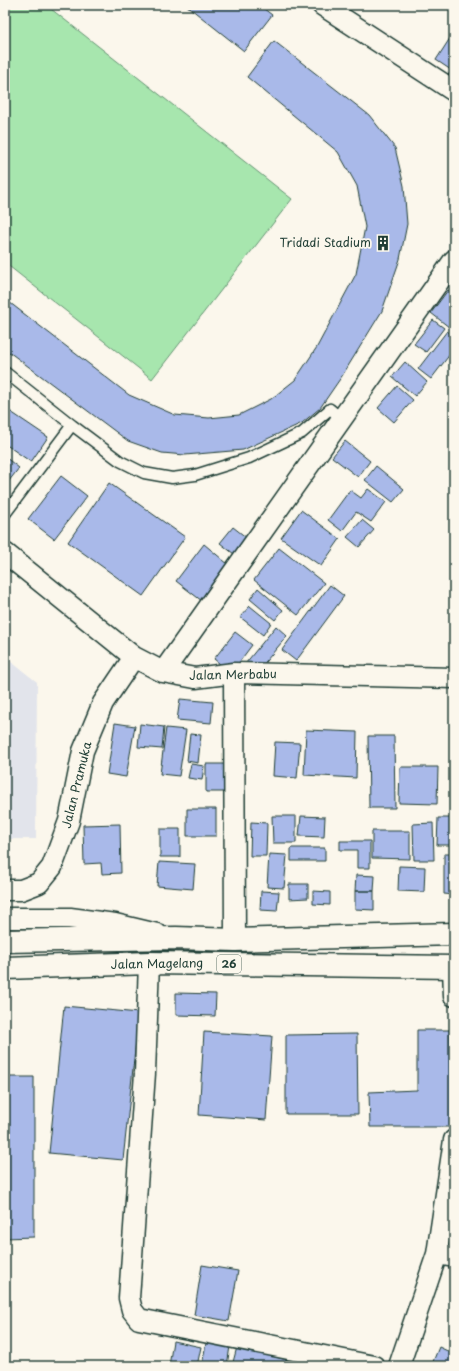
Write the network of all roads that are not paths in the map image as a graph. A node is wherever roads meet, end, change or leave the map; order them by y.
1 (322, 5) edge
2 (454, 91) edge
3 (454, 260) edge
4 (5, 372) edge
5 (342, 419) junction
6 (72, 425) junction
7 (5, 514) edge
8 (5, 553) edge
9 (134, 657) junction
10 (163, 672) junction
11 (234, 673) junction
12 (454, 678) edge
13 (5, 890) edge
14 (5, 918) edge
15 (454, 934) edge
16 (176, 938) junction
17 (235, 940) junction
18 (5, 941) edge
19 (149, 963) junction
20 (453, 967) edge
21 (5, 968) edge
22 (454, 996) edge
23 (454, 1140) edge
24 (446, 1255) edge
25 (374, 1366) edge
26 (399, 1366) edge

1 - 2 street
3 - 5 street
4 - 6 lane
5 - 6 lane
5 - 10 street
6 - 7 lane
8 - 9 street, Jalan Merbabu
9 - 10 street, Jalan Merbabu
9 - 13 street, Jalan Pramuka
10 - 11 street, Jalan Merbabu
11 - 12 street, Jalan Merbabu
11 - 17 street
14 - 16 street
15 - 17 highway, Jalan Magelang / 26
16 - 17 highway, Jalan Magelang / 26
16 - 18 highway, Jalan Magelang / 26
19 - 20 highway, Jalan Magelang / 26
19 - 21 highway, Jalan Magelang / 26
19 - 25 street
20 - 22 street
23 - 24 street
24 - 26 street

